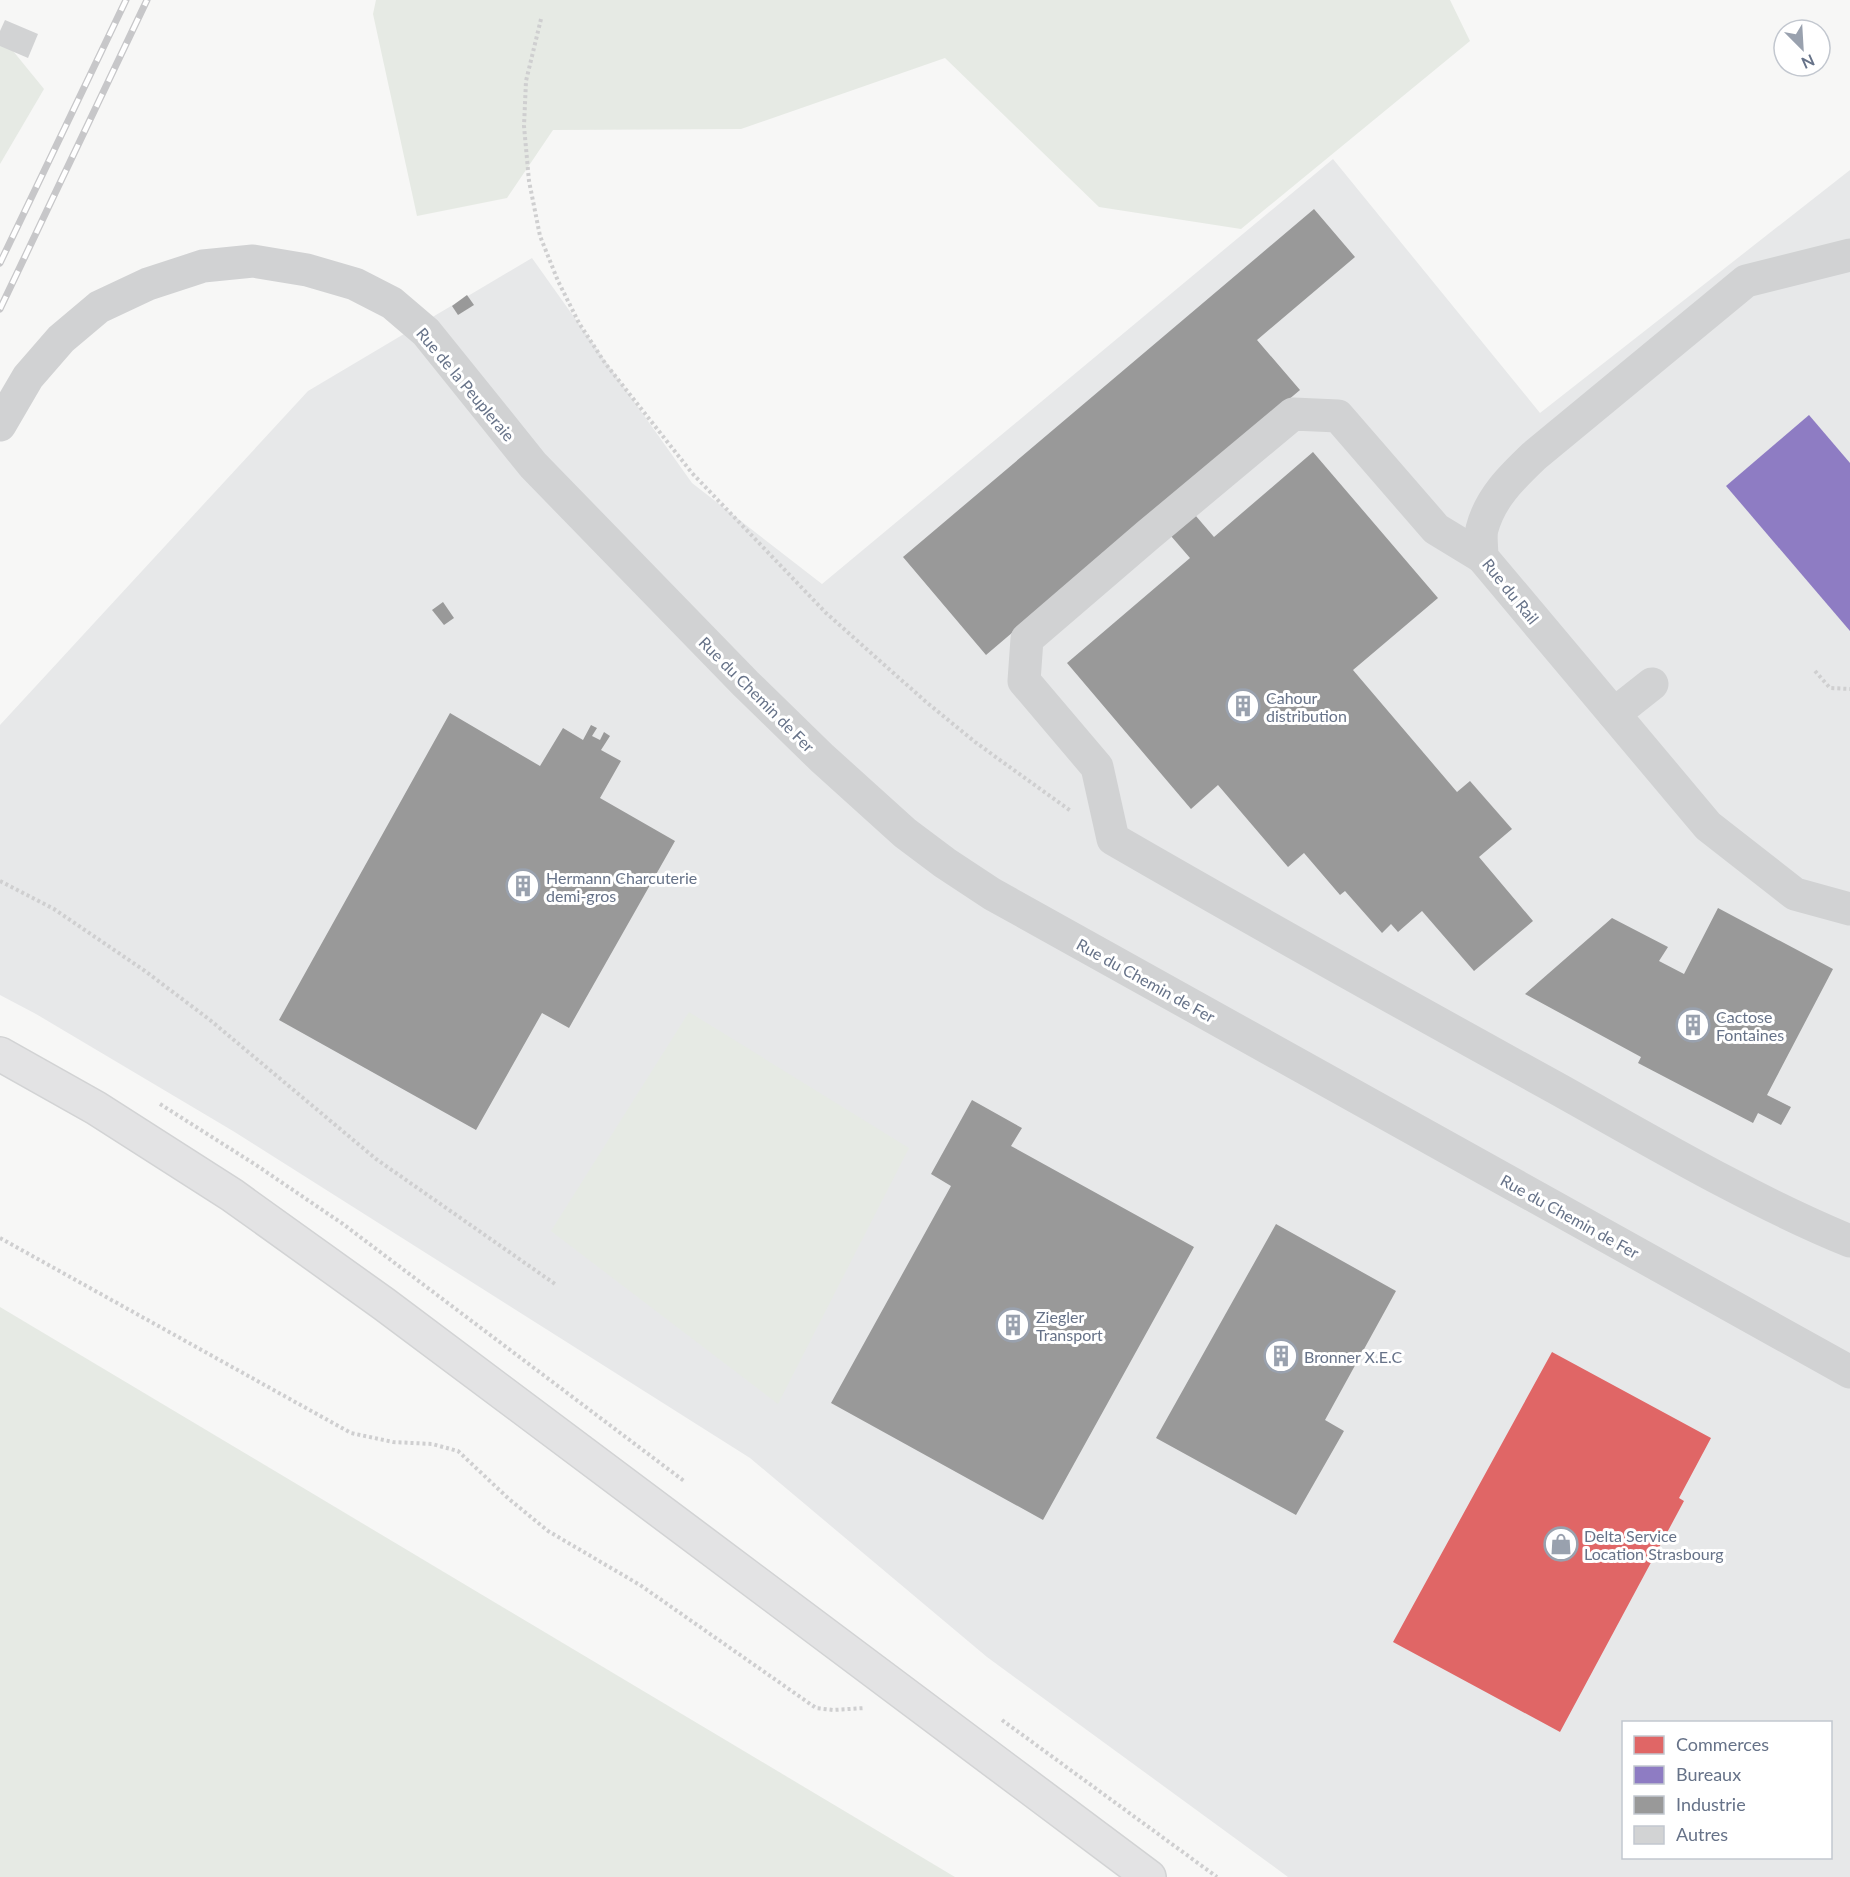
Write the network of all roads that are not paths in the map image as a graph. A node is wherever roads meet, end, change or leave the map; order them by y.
1 (1850, 255) edge
2 (0, 425) edge
3 (533, 465) joint
4 (1482, 557) junction
5 (1652, 684) dead end
6 (1614, 714) junction
7 (1850, 909) edge
8 (0, 1054) edge
9 (1850, 1241) edge
10 (1850, 1372) edge
11 (1149, 1877) edge

1 - 4 street, Rue du Rail
2 - 3 street, Rue de la Peupleraie
3 - 10 street, Rue du Chemin de Fer
4 - 6 street, Rue du Rail
4 - 9 street
5 - 6 street
6 - 7 street, Rue du Rail
8 - 11 main road

